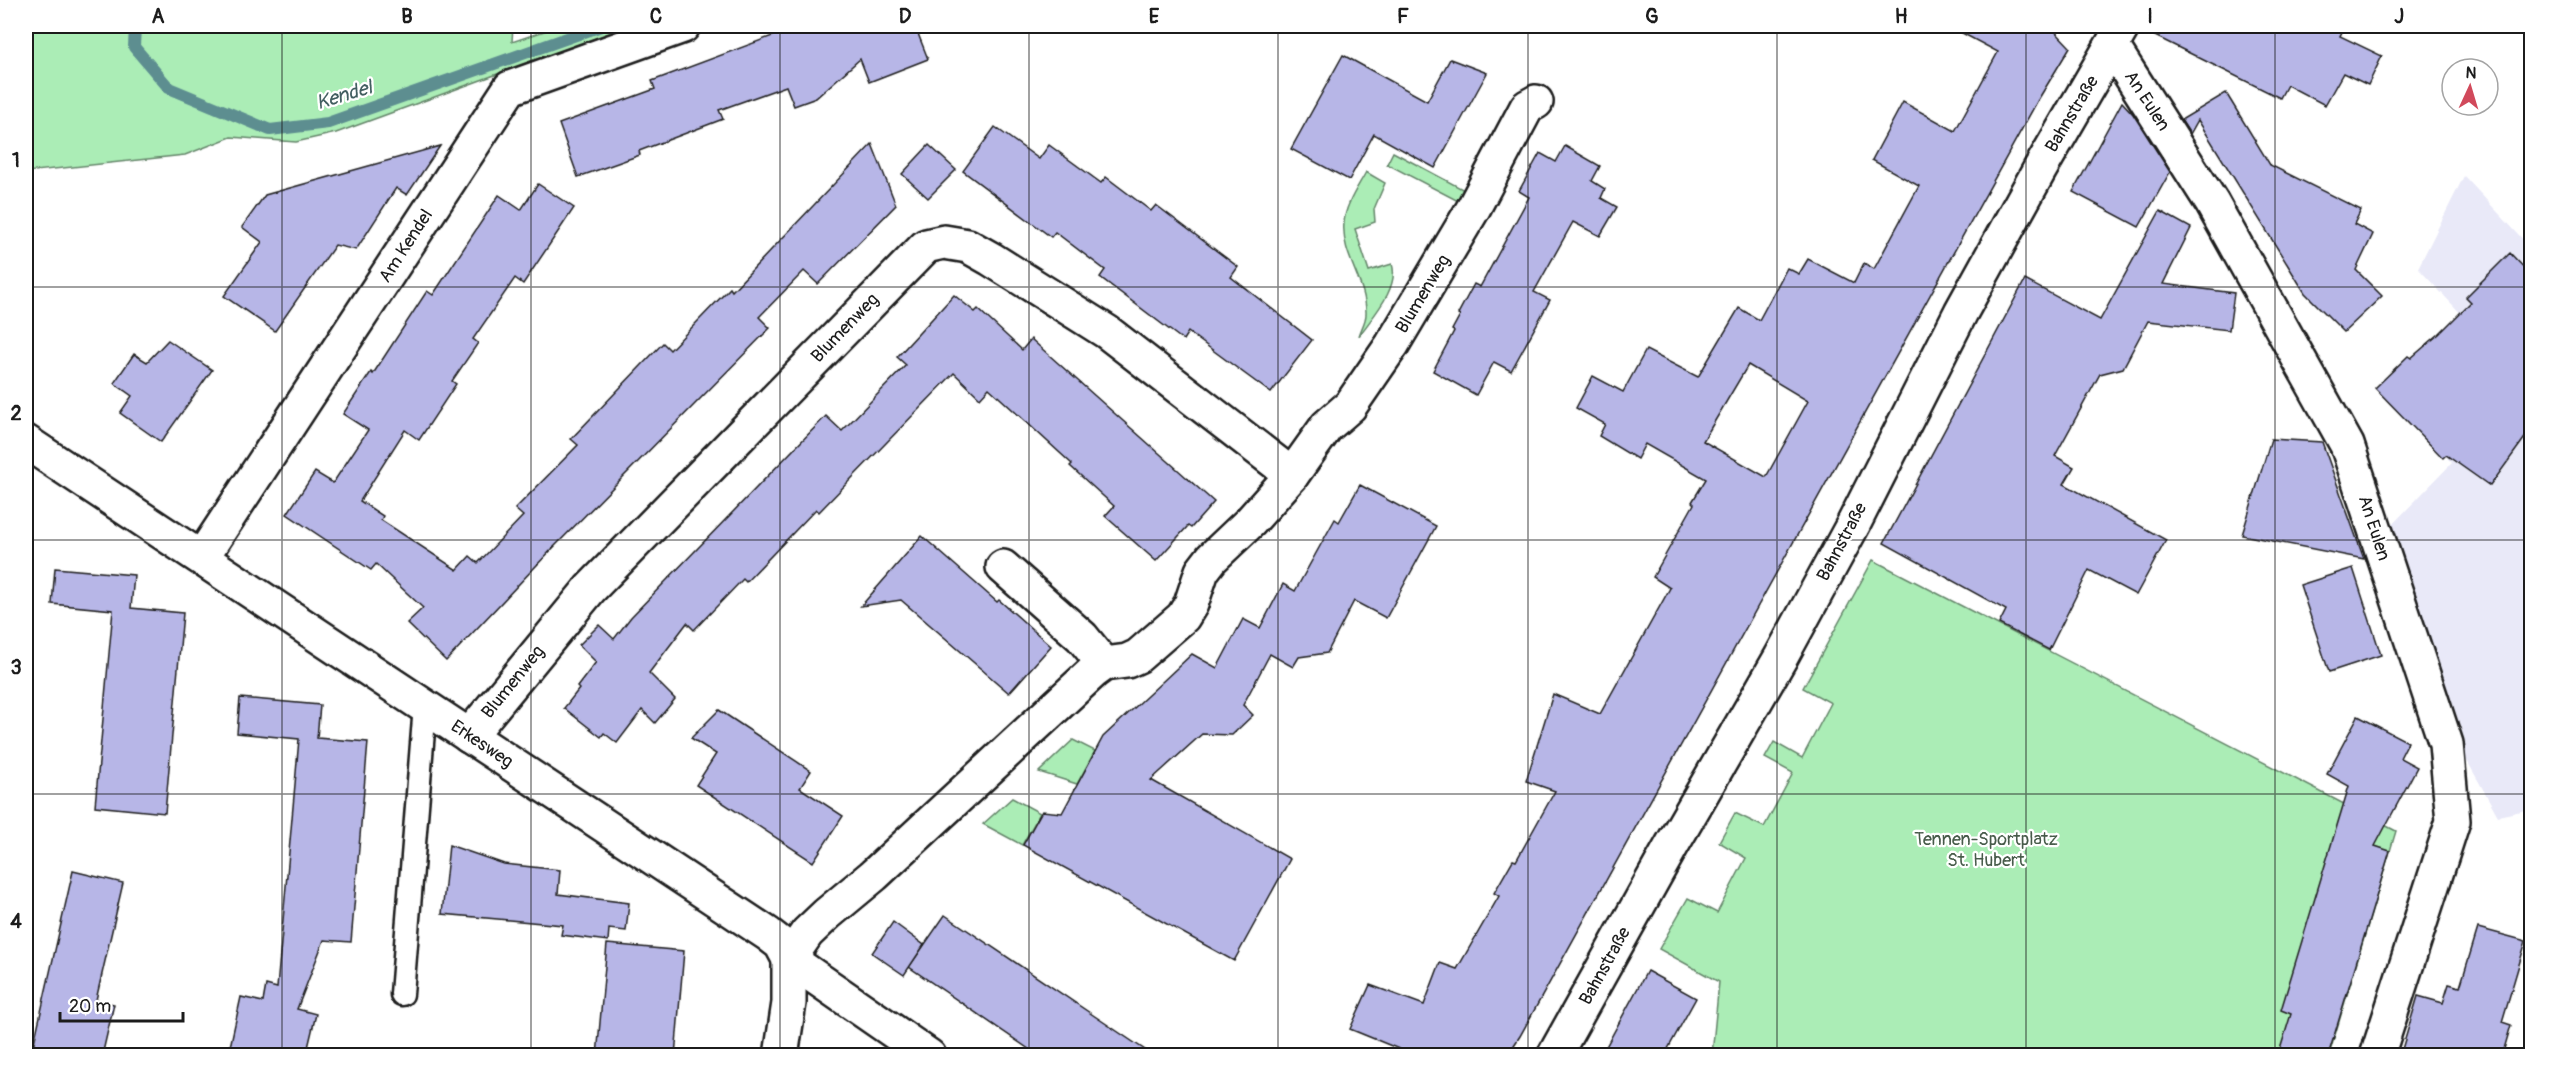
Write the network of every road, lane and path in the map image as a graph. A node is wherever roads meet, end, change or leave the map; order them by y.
1 (683, 26) edge
2 (2117, 36) edge
3 (1536, 102) dead end
4 (26, 442) edge
5 (1292, 475) junction
6 (202, 557) junction
7 (1004, 567) dead end
8 (1104, 664) junction
9 (424, 706) junction
10 (469, 736) junction
11 (789, 959) junction
12 (402, 994) dead end
13 (781, 1056) edge
14 (929, 1056) edge
15 (1554, 1056) edge
16 (2377, 1056) edge

1 - 6 street, Am Kendel
2 - 15 street, Bahnstraße
2 - 16 street, An Eulen
3 - 5 street, Blumenweg
4 - 6 street, Erkesweg
5 - 8 street, Blumenweg
5 - 10 street, Blumenweg
6 - 9 street, Erkesweg
7 - 8 street
8 - 11 street
9 - 10 street, Erkesweg
9 - 12 lane
10 - 11 street, Erkesweg
11 - 13 street
11 - 14 street, Erkesweg

